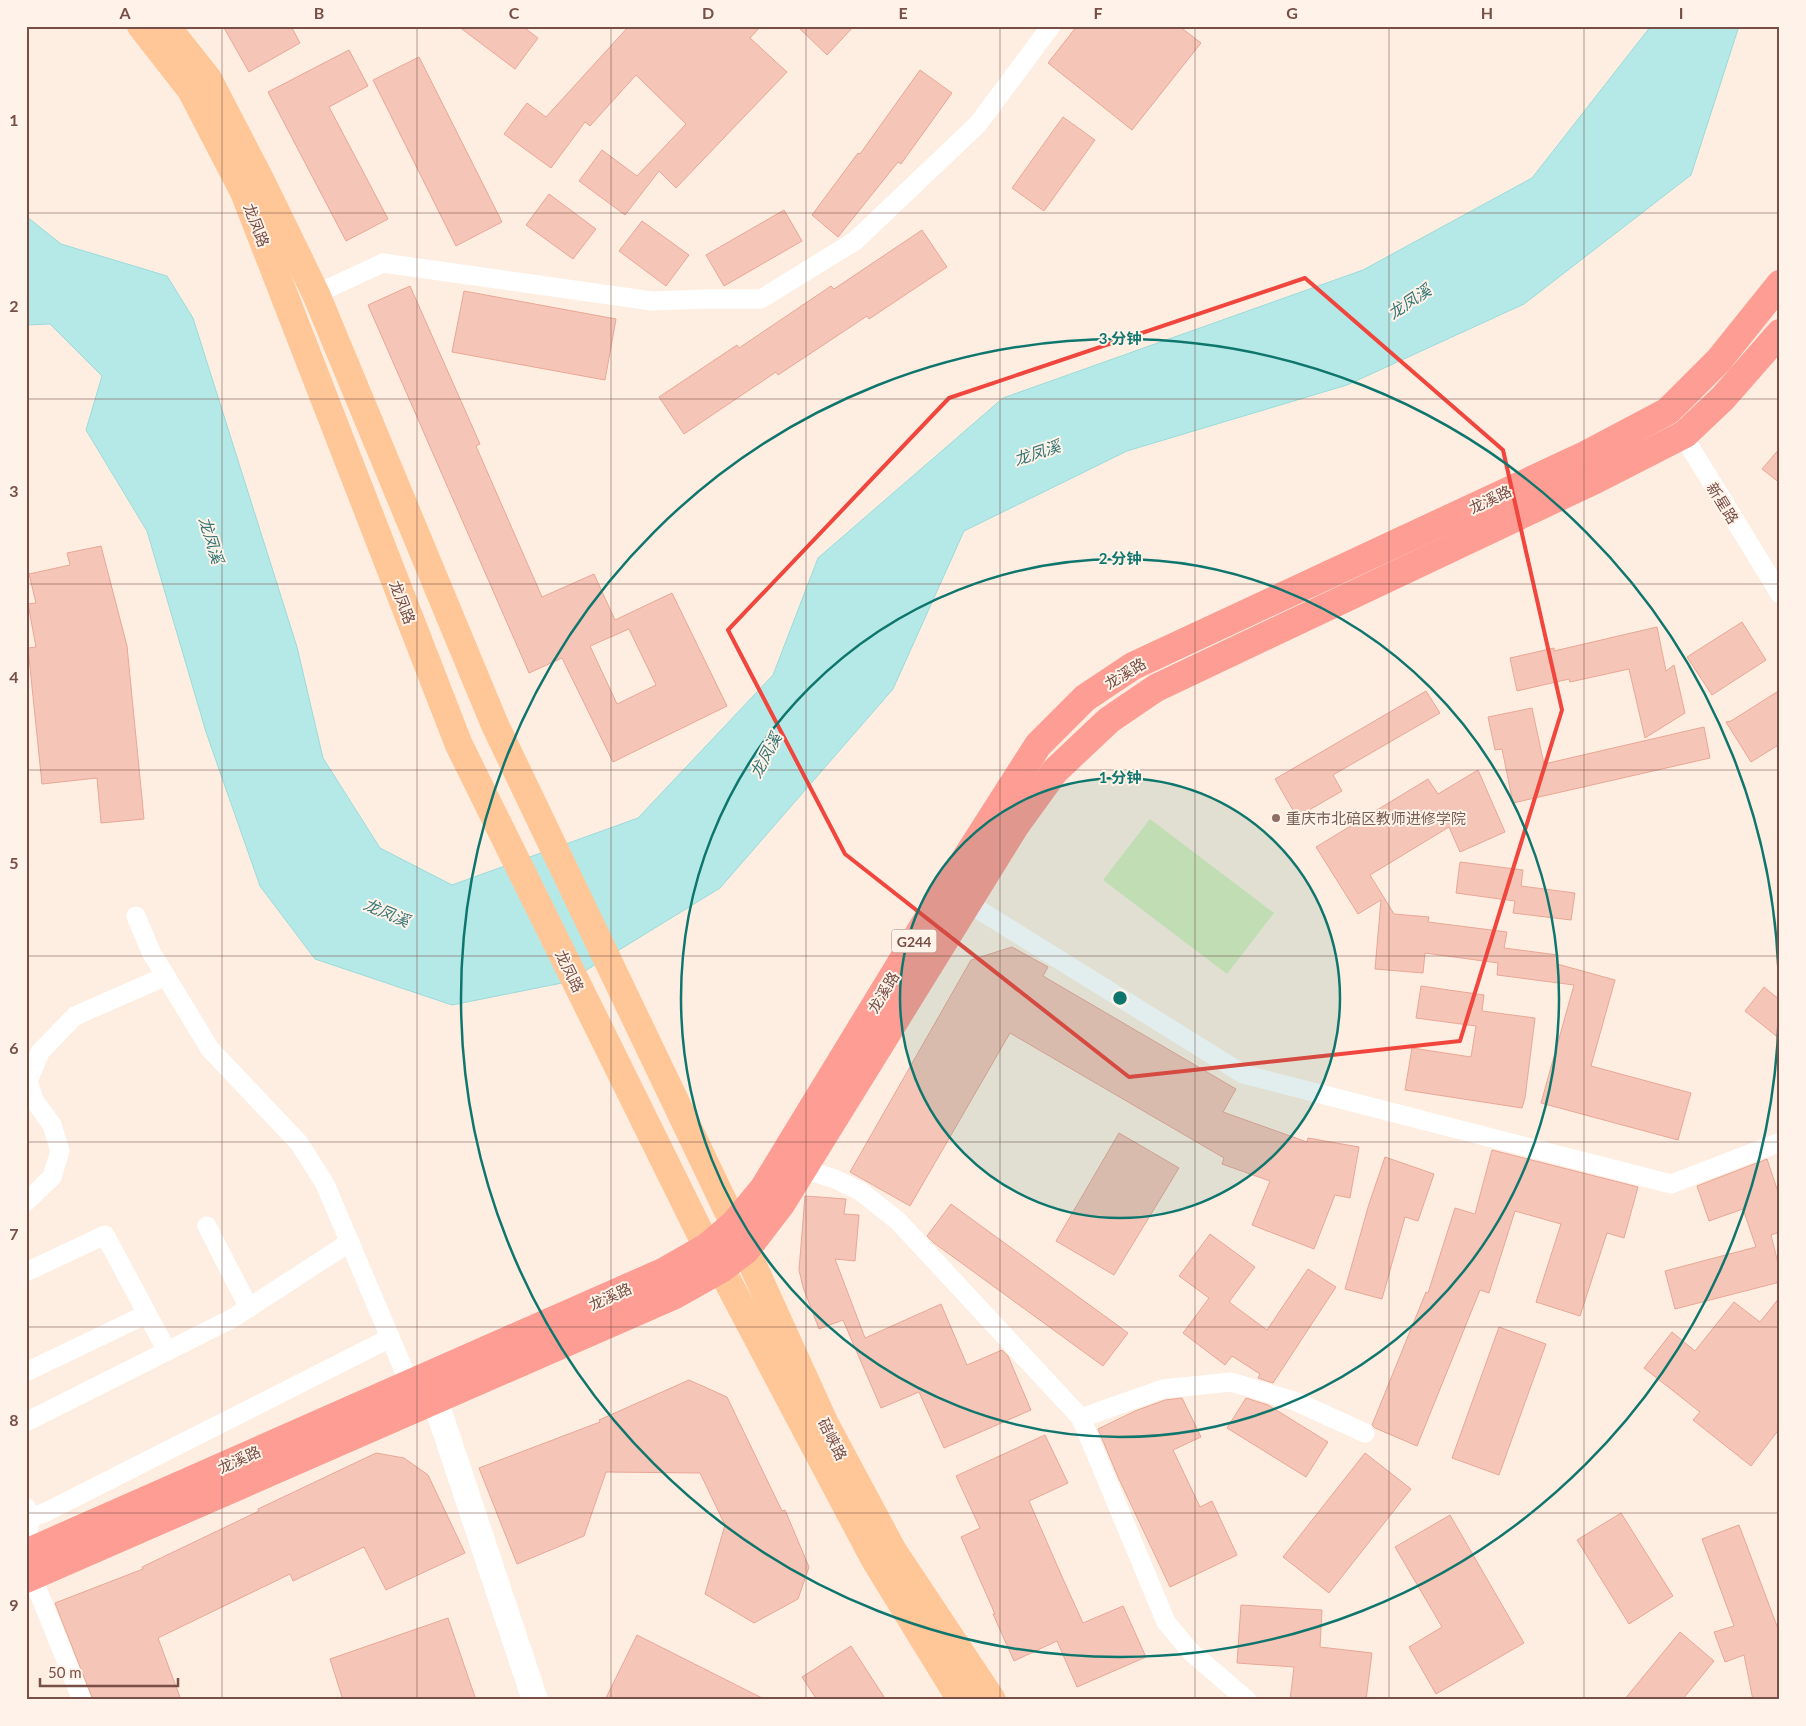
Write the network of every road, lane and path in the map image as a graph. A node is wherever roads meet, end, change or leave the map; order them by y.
1 (141, 26) edge
2 (166, 26) edge
3 (1051, 26) edge
4 (1780, 284) edge
5 (316, 294) junction
6 (1780, 332) edge
7 (1668, 411) junction
8 (1682, 436) junction
9 (1780, 594) edge
10 (968, 903) junction
11 (136, 916) dead end
12 (166, 976) junction
13 (1780, 1142) edge
14 (705, 1162) joint
15 (803, 1169) junction
16 (672, 1178) joint
17 (26, 1202) edge
18 (734, 1224) junction
19 (207, 1226) dead end
20 (350, 1242) junction
21 (746, 1250) junction
22 (714, 1258) junction
23 (26, 1272) edge
24 (249, 1308) junction
25 (147, 1314) junction
26 (390, 1338) junction
27 (167, 1352) junction
28 (26, 1372) edge
29 (422, 1397) junction
30 (1081, 1418) junction
31 (26, 1422) edge
32 (1365, 1433) dead end
33 (28, 1512) edge
34 (27, 1563) edge
35 (82, 1700) edge
36 (534, 1700) edge
37 (961, 1700) edge
38 (992, 1700) edge
39 (1247, 1700) edge

1 - 16 main road, 龙凤路
2 - 5 main road, 龙凤路
3 - 5 street
4 - 7 highway, 龙溪路 / G244
5 - 14 main road, 龙凤路
6 - 8 highway, 龙溪路 / G244
7 - 8 street, 新星路
7 - 18 highway, 龙溪路 / G244
8 - 9 street, 新星路
8 - 10 highway, 龙溪路 / G244
10 - 13 street
10 - 15 highway, 龙溪路 / G244
11 - 12 street
12 - 17 street
12 - 20 street
14 - 18 main road, 碚峡路
15 - 21 highway, 龙溪路 / G244
15 - 30 street
16 - 22 main road, 碚峡路
18 - 21 main road, 碚峡路
18 - 22 highway, 龙溪路 / G244
19 - 24 street
20 - 24 street
20 - 26 street
21 - 22 highway, 龙溪路 / G244
21 - 38 main road, 碚峡路
22 - 29 highway, 龙溪路 / G244
22 - 37 main road, 碚峡路
23 - 25 street
24 - 27 street
25 - 27 street
25 - 28 street
26 - 29 street
26 - 33 street
27 - 31 street
29 - 34 highway, 龙溪路 / G244
29 - 36 street
30 - 32 street
30 - 39 street
33 - 34 street
34 - 35 street

